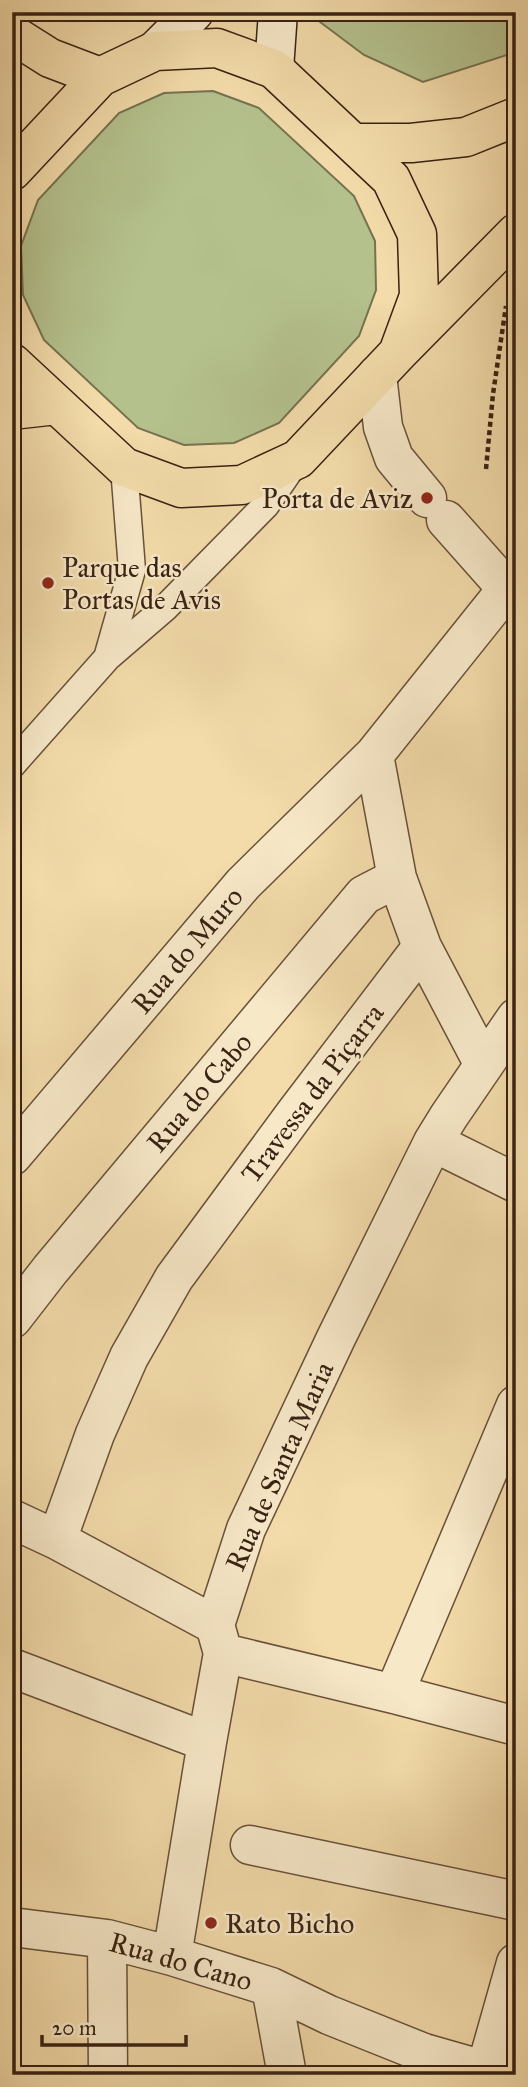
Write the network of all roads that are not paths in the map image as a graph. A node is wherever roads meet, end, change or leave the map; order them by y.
1 (194, 12) edge
2 (278, 12) edge
3 (12, 34) edge
4 (155, 51) junction
5 (274, 69) junction
6 (100, 77) junction
7 (516, 117) edge
8 (353, 143) junction
9 (12, 171) edge
10 (516, 233) edge
11 (12, 363) edge
12 (387, 364) junction
13 (57, 405) junction
14 (12, 410) edge
15 (298, 459) junction
16 (124, 467) junction
17 (511, 594) edge
18 (107, 658) junction
19 (374, 755) junction
20 (12, 765) edge
21 (397, 878) junction
22 (422, 947) junction
23 (516, 1018) edge
24 (484, 1065) junction
25 (433, 1142) junction
26 (12, 1156) edge
27 (516, 1183) edge
28 (12, 1319) edge
29 (516, 1405) edge
30 (12, 1519) edge
31 (57, 1540) junction
32 (219, 1639) junction
33 (12, 1668) edge
34 (394, 1693) junction
35 (516, 1726) edge
36 (206, 1742) junction
37 (250, 1845) dead end
38 (516, 1901) edge
39 (12, 1927) edge
40 (107, 1939) junction
41 (172, 1956) junction
42 (514, 1981) edge
43 (271, 1987) junction
44 (494, 2072) edge
45 (108, 2075) edge
46 (287, 2075) edge

1 - 4 street
2 - 5 street
3 - 6 main road
4 - 5 main road
4 - 6 main road
5 - 8 main road
6 - 9 main road
7 - 8 main road
8 - 12 main road
10 - 12 main road
11 - 13 main road
12 - 15 main road
12 - 17 street
13 - 14 main road
13 - 16 main road
15 - 16 main road
15 - 18 lane
16 - 18 lane
17 - 19 street, Rua do Muro
18 - 20 lane
19 - 21 street
19 - 26 street, Rua do Muro
21 - 22 street
21 - 28 street, Rua do Cabo
22 - 24 street
22 - 31 street, Travessa da Piçarra
23 - 24 street, Rua de Santa Maria
24 - 25 street, Rua de Santa Maria
25 - 27 street
25 - 32 street, Rua de Santa Maria
29 - 34 street
30 - 31 street
31 - 32 street
32 - 34 street
32 - 36 street, Rua de Santa Maria
33 - 36 street
34 - 35 street
36 - 41 street, Rua de Santa Maria
37 - 38 street
39 - 40 street, Rua do Cano
40 - 41 street, Rua do Cano
40 - 45 street
41 - 43 street, Rua do Cano
42 - 44 street
43 - 44 street, Rua do Cano
43 - 46 street

